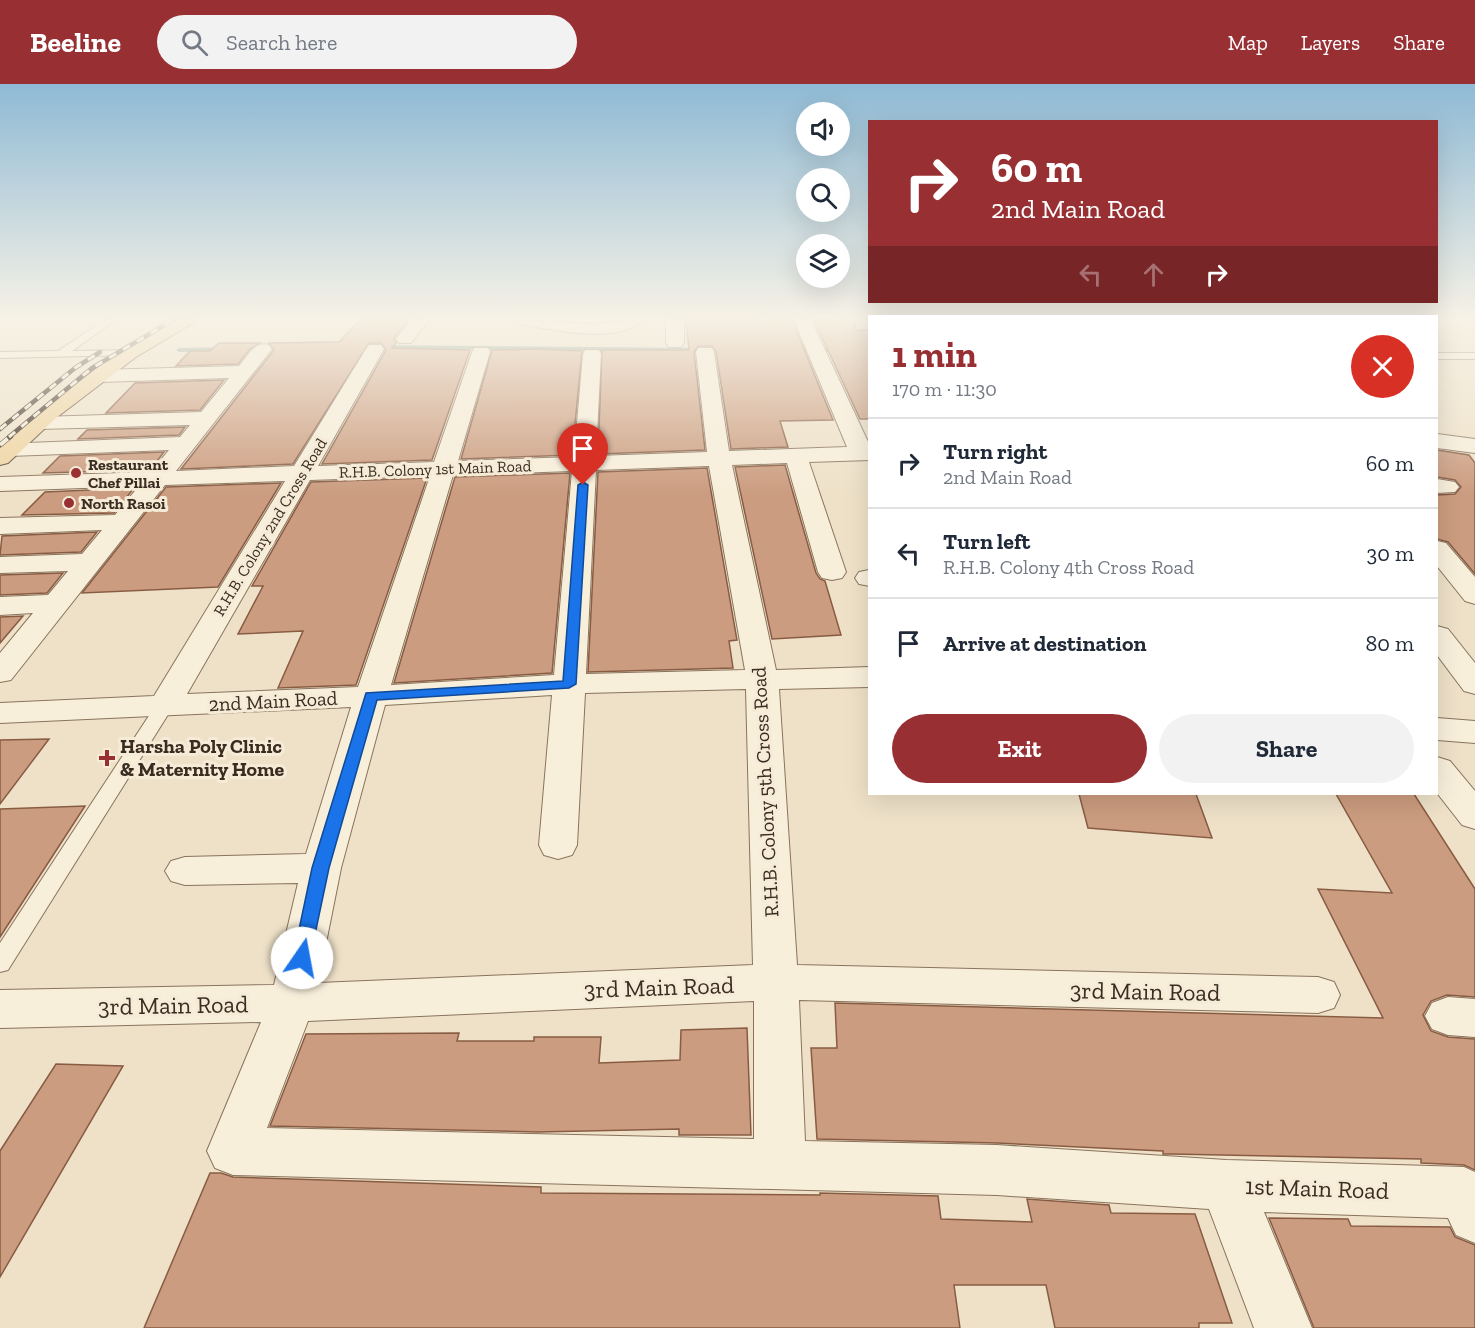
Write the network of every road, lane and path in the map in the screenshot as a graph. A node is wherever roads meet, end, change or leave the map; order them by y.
1 (73, 378) edge
2 (96, 378) edge
3 (238, 378) edge
4 (358, 378) edge
5 (473, 378) edge
6 (590, 378) edge
7 (698, 378) edge
8 (830, 378) edge
9 (69, 399) junction
10 (97, 399) dead end
11 (211, 403) junction
12 (35, 414) junction
13 (1438, 441) edge
14 (187, 442) junction
15 (1475, 446) edge
16 (866, 453) edge
17 (5, 454) edge
18 (796, 456) junction
19 (719, 458) junction
20 (585, 463) junction
21 (444, 468) junction
22 (302, 473) junction
23 (158, 478) junction
24 (0, 484) edge
25 (123, 522) junction
26 (0, 526) edge
27 (1438, 550) edge
28 (90, 561) junction
29 (0, 565) edge
30 (832, 572) dead end
31 (1456, 574) edge
32 (1475, 595) edge
33 (57, 603) junction
34 (0, 606) edge
35 (1438, 636) edge
36 (10, 650) edge
37 (0, 674) edge
38 (868, 677) edge
39 (762, 679) junction
40 (569, 684) junction
41 (1475, 684) edge
42 (371, 696) junction
43 (165, 705) junction
44 (0, 713) edge
45 (1438, 729) edge
46 (1475, 732) edge
47 (1438, 770) edge
48 (1475, 816) edge
49 (558, 844) dead end
50 (321, 868) junction
51 (185, 871) dead end
52 (0, 963) edge
53 (776, 982) junction
54 (1318, 995) dead end
55 (292, 1003) junction
56 (0, 1009) edge
57 (780, 1164) junction
58 (1226, 1185) junction
59 (1475, 1216) edge
60 (1283, 1328) edge

1 - 12 main road
2 - 9 main road
3 - 11 street
4 - 22 street, R.H.B. Colony 2nd Cross Road
5 - 21 street
6 - 20 street
7 - 19 street, R.H.B. Colony 5th Cross Road
8 - 16 street
9 - 10 street
9 - 12 main road
11 - 12 street
11 - 14 street
12 - 17 main road
13 - 15 street
14 - 17 street
14 - 23 street
16 - 18 street, R.H.B. Colony 1st Main Road
18 - 19 street, R.H.B. Colony 1st Main Road
18 - 30 street
19 - 20 street, R.H.B. Colony 1st Main Road
19 - 39 street, R.H.B. Colony 5th Cross Road
20 - 21 street, R.H.B. Colony 1st Main Road
20 - 40 street
21 - 22 street, R.H.B. Colony 1st Main Road
21 - 42 street
22 - 23 street, R.H.B. Colony 1st Main Road
22 - 43 street, R.H.B. Colony 2nd Cross Road
23 - 24 street, R.H.B. Colony 1st Main Road
23 - 25 street
25 - 26 street
25 - 28 street
27 - 31 street
28 - 29 street
28 - 33 street
31 - 32 street
33 - 34 street
33 - 36 street
35 - 41 street
36 - 37 street
38 - 39 street, 2nd Main Road
39 - 40 street, 2nd Main Road
39 - 53 street, R.H.B. Colony 5th Cross Road
40 - 42 street, 2nd Main Road
40 - 49 street
42 - 43 street, 2nd Main Road
42 - 50 street
43 - 44 street, 2nd Main Road
43 - 52 lane
45 - 46 street
47 - 48 street
50 - 51 street
50 - 55 street
53 - 54 street, 3rd Main Road
53 - 55 street, 3rd Main Road
53 - 57 street, R.H.B. Colony 5th Cross Road
55 - 56 street, 3rd Main Road
55 - 57 street
57 - 58 street
58 - 59 street, 1st Main Road
58 - 60 street, 1st Main Road

